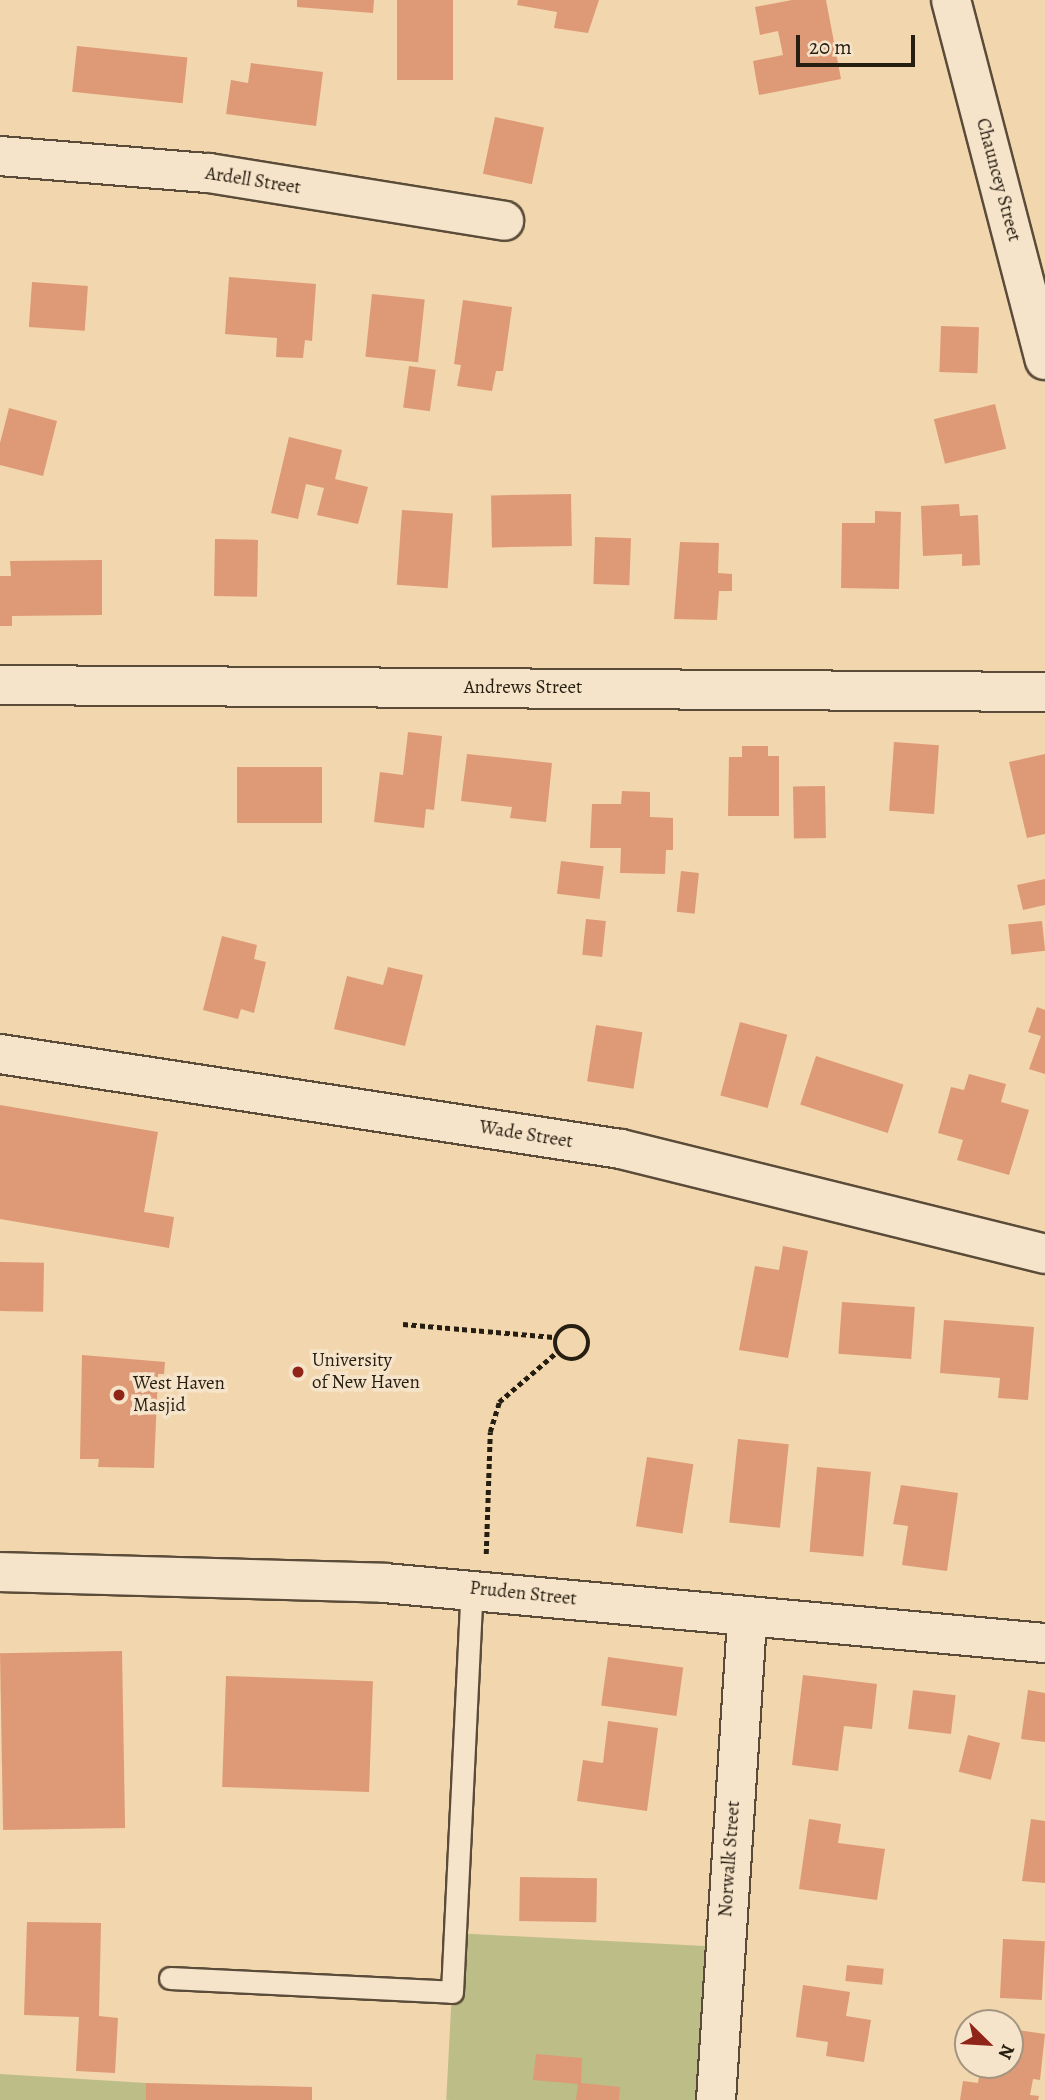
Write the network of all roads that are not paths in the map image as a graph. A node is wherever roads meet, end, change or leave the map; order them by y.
1 (951, 0) edge
2 (0, 156) edge
3 (504, 221) dead end
4 (1045, 359) edge
5 (0, 685) edge
6 (1045, 692) edge
7 (0, 1054) edge
8 (1045, 1254) edge
9 (0, 1572) edge
10 (477, 1589) junction
11 (747, 1618) junction
12 (1045, 1643) edge
13 (170, 1978) dead end
14 (716, 2100) edge

1 - 4 street, Chauncey Street
2 - 3 street, Ardell Street
5 - 6 street, Andrews Street
7 - 8 street, Wade Street
9 - 10 street, Pruden Street
10 - 11 street, Pruden Street
10 - 13 lane
11 - 12 street, Pruden Street
11 - 14 street, Norwalk Street

